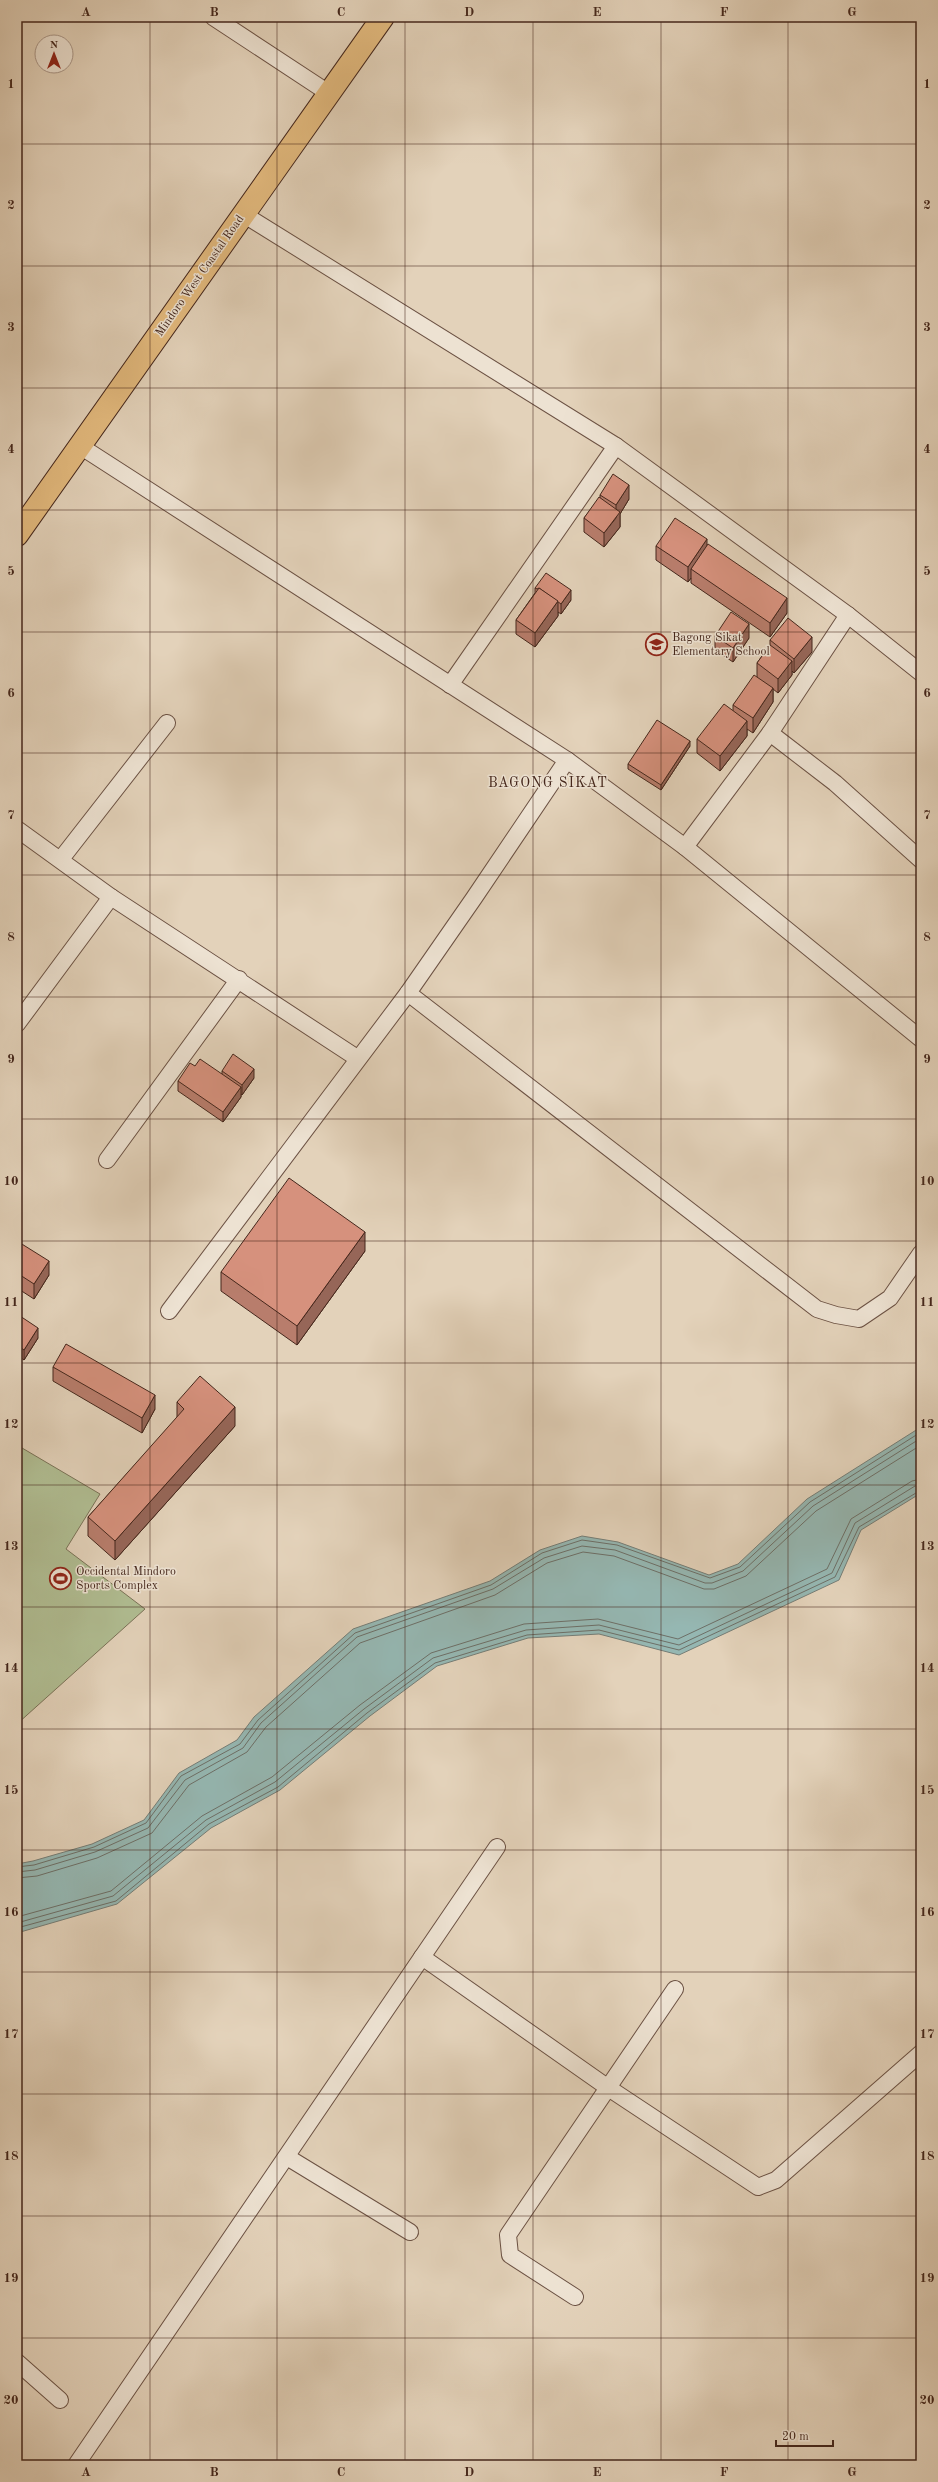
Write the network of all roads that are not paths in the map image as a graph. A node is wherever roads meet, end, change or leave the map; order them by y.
1 (213, 17) edge
2 (383, 17) edge
3 (330, 94) junction
4 (243, 214) junction
5 (80, 446) junction
6 (616, 446) junction
7 (17, 535) edge
8 (848, 616) junction
9 (921, 673) edge
10 (450, 685) junction
11 (167, 723) dead end
12 (770, 733) junction
13 (567, 760) junction
14 (17, 829) edge
15 (685, 847) junction
16 (61, 858) junction
17 (921, 860) edge
18 (111, 897) junction
19 (239, 979) junction
20 (408, 993) junction
21 (17, 1024) edge
22 (921, 1039) edge
23 (357, 1058) junction
24 (107, 1160) dead end
25 (921, 1253) edge
26 (169, 1311) dead end
27 (497, 1847) dead end
28 (422, 1957) junction
29 (675, 1989) dead end
30 (921, 2053) edge
31 (607, 2088) junction
32 (287, 2157) junction
33 (410, 2232) dead end
34 (575, 2297) dead end
35 (17, 2362) edge
36 (60, 2400) dead end
37 (76, 2465) edge

1 - 3 street
2 - 3 main road, Mindoro West Coastal Road
3 - 4 main road, Mindoro West Coastal Road
4 - 5 main road, Mindoro West Coastal Road
4 - 6 street
5 - 7 main road, Mindoro West Coastal Road
5 - 10 street
6 - 8 street
6 - 10 street
8 - 9 street
8 - 12 street
10 - 13 street
11 - 16 street
12 - 15 street
12 - 17 street
13 - 15 street
13 - 20 street
14 - 16 street
15 - 22 street
16 - 18 street
18 - 19 street
18 - 21 street
19 - 23 street
19 - 24 street
20 - 23 street
20 - 25 street
23 - 26 street
27 - 28 street
28 - 31 street
28 - 32 street
29 - 31 street
30 - 31 street
31 - 34 street
32 - 33 street
32 - 37 street
35 - 36 street

